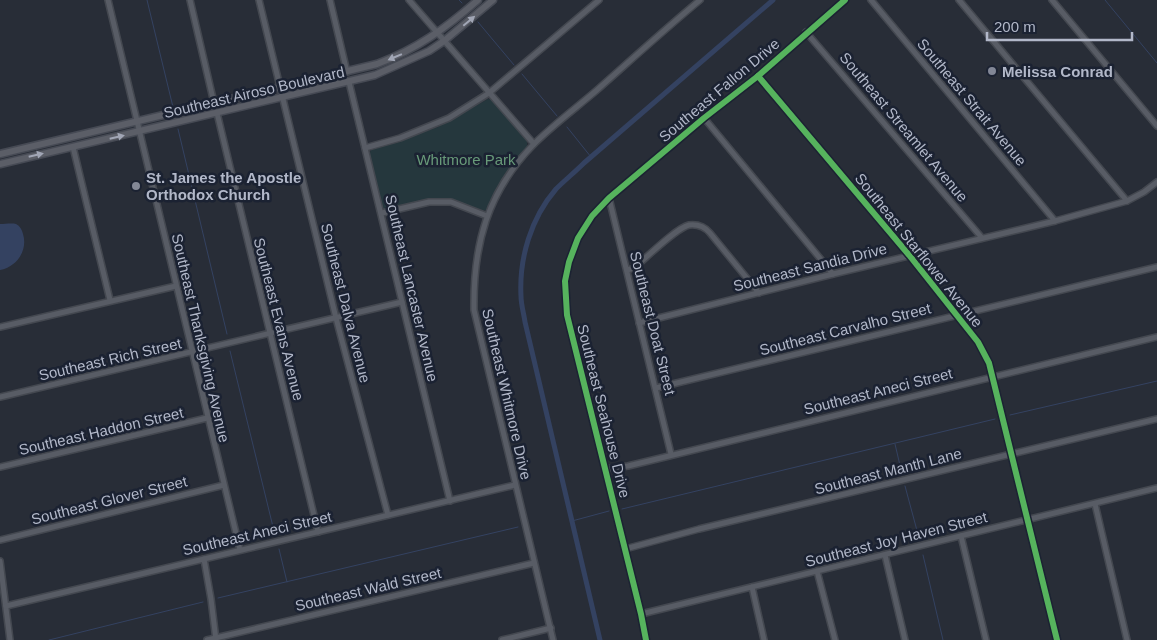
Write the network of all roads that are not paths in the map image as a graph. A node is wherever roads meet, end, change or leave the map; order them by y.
1 (108, 0) edge
2 (190, 0) edge
3 (259, 0) edge
4 (330, 0) edge
5 (409, 0) edge
6 (478, 0) edge
7 (493, 0) edge
8 (599, 0) edge
9 (700, 0) edge
10 (845, 0) edge
11 (871, 0) edge
12 (959, 0) edge
13 (1052, 0) edge
14 (692, 2) edge
15 (806, 32) junction
16 (437, 33) junction
17 (444, 40) junction
18 (347, 72) junction
19 (758, 76) junction
20 (349, 82) junction
21 (280, 88) junction
22 (489, 93) junction
23 (282, 97) junction
24 (214, 103) junction
25 (216, 113) junction
26 (704, 118) junction
27 (137, 122) junction
28 (1157, 126) edge
29 (140, 132) junction
30 (534, 144) junction
31 (73, 147) junction
32 (365, 148) junction
33 (0, 154) edge
34 (0, 164) edge
35 (1157, 182) edge
36 (610, 198) junction
37 (1127, 201) junction
38 (382, 213) junction
39 (487, 216) junction
40 (1055, 221) junction
41 (982, 238) junction
42 (909, 255) junction
43 (1157, 267) edge
44 (628, 270) junction
45 (833, 274) junction
46 (176, 286) junction
47 (759, 293) junction
48 (110, 300) junction
49 (402, 302) junction
50 (956, 315) junction
51 (336, 318) junction
52 (639, 323) junction
53 (0, 327) edge
54 (269, 333) junction
55 (1157, 337) edge
56 (191, 352) junction
57 (993, 376) junction
58 (656, 388) junction
59 (0, 397) edge
60 (208, 418) junction
61 (1157, 418) edge
62 (1012, 453) junction
63 (671, 454) junction
64 (0, 467) edge
65 (605, 469) junction
66 (224, 485) junction
67 (515, 485) junction
68 (1157, 488) edge
69 (450, 500) junction
70 (1095, 504) junction
71 (388, 515) junction
72 (1027, 520) junction
73 (318, 532) junction
74 (961, 536) junction
75 (0, 540) edge
76 (625, 548) junction
77 (240, 550) junction
78 (885, 555) junction
79 (204, 559) junction
80 (0, 561) edge
81 (534, 563) junction
82 (817, 571) junction
83 (752, 587) junction
84 (6, 606) junction
85 (641, 614) junction
86 (551, 628) junction
87 (216, 639) edge
88 (10, 640) edge
89 (207, 640) edge
90 (502, 640) edge
91 (553, 640) edge
92 (646, 640) edge
93 (764, 640) edge
94 (834, 640) edge
95 (905, 640) edge
96 (986, 640) edge
97 (1057, 640) edge
98 (1127, 640) edge

1 - 27 street, Southeast Thanksgiving Avenue
2 - 24 street
3 - 21 street, Southeast Dalva Avenue
4 - 18 street
5 - 16 street
6 - 16 main road, Southeast Airoso Boulevard
17 -> 7 main road, Southeast Airoso Boulevard
8 - 22 street
9 - 14 street, Southeast Whitmore Drive
10 - 15 street, Southeast Fallon Drive
11 - 40 street, Southeast Strait Avenue
12 - 37 street
13 - 28 street
14 - 30 street, Southeast Whitmore Drive
15 - 19 street, Southeast Fallon Drive
15 - 41 street, Southeast Streamlet Avenue
16 - 17 street
16 -> 18 main road, Southeast Airoso Boulevard
17 - 20 main road, Southeast Airoso Boulevard
17 - 22 street
18 - 21 main road, Southeast Airoso Boulevard
19 - 26 street, Southeast Fallon Drive
19 - 42 street, Southeast Starflower Avenue
20 - 23 main road, Southeast Airoso Boulevard
20 - 32 street, Southeast Lancaster Avenue
21 - 23 street, Southeast Dalva Avenue
21 - 24 main road, Southeast Airoso Boulevard
22 - 30 street
22 - 32 street
23 - 25 main road, Southeast Airoso Boulevard
23 - 51 street, Southeast Dalva Avenue
24 - 27 main road, Southeast Airoso Boulevard
25 - 29 main road, Southeast Airoso Boulevard
25 - 54 street, Southeast Evans Avenue
26 - 36 street, Southeast Fallon Drive
26 - 45 street
27 - 29 street, Southeast Thanksgiving Avenue
27 - 33 main road, Southeast Airoso Boulevard
31 -> 29 main road, Southeast Airoso Boulevard
29 - 46 street, Southeast Thanksgiving Avenue
30 - 39 street, Southeast Whitmore Drive
34 -> 31 main road, Southeast Airoso Boulevard
31 - 48 street
32 - 38 street, Southeast Lancaster Avenue
35 - 37 street, Southeast Sandia Drive
36 - 44 street, Southeast Doat Street
36 - 65 street, Southeast Seahouse Drive
37 - 40 street, Southeast Sandia Drive
38 - 39 street
38 - 49 street, Southeast Lancaster Avenue
39 - 67 street, Southeast Whitmore Drive
40 - 41 street, Southeast Sandia Drive
41 - 42 street, Southeast Sandia Drive
42 - 45 street, Southeast Sandia Drive
42 - 50 street, Southeast Starflower Avenue
43 - 50 street, Southeast Carvalho Street
44 - 47 street
44 - 52 street, Southeast Doat Street
45 - 47 street, Southeast Sandia Drive
46 - 48 street
46 - 56 street, Southeast Thanksgiving Avenue
47 - 52 street, Southeast Sandia Drive
48 - 53 street
49 - 51 street, Southeast Rich Street
49 - 69 street, Southeast Lancaster Avenue
50 - 57 street, Southeast Starflower Avenue
50 - 58 street, Southeast Carvalho Street
51 - 54 street, Southeast Rich Street
51 - 71 street, Southeast Dalva Avenue
52 - 58 street, Southeast Doat Street
54 - 56 street, Southeast Rich Street
54 - 73 street, Southeast Evans Avenue
55 - 57 street, Southeast Aneci Street
56 - 59 street, Southeast Rich Street
56 - 60 street, Southeast Thanksgiving Avenue
57 - 62 street, Southeast Starflower Avenue
57 - 63 street, Southeast Aneci Street
58 - 63 street, Southeast Doat Street
60 - 64 street, Southeast Haddon Street
60 - 66 street, Southeast Thanksgiving Avenue
61 - 62 street, Southeast Manth Lane
62 - 72 street, Southeast Starflower Avenue
62 - 76 street, Southeast Manth Lane
63 - 65 street, Southeast Aneci Street
65 - 76 street, Southeast Seahouse Drive
66 - 75 street, Southeast Glover Street
66 - 77 street, Southeast Thanksgiving Avenue
67 - 69 street, Southeast Aneci Street
67 - 81 street, Southeast Whitmore Drive
68 - 70 street, Southeast Joy Haven Street
69 - 71 street, Southeast Aneci Street
70 - 72 street, Southeast Joy Haven Street
70 - 98 street
71 - 73 street, Southeast Aneci Street
72 - 74 street, Southeast Joy Haven Street
72 - 97 street, Southeast Starflower Avenue
73 - 77 street, Southeast Aneci Street
74 - 78 street, Southeast Joy Haven Street
74 - 96 street
76 - 85 street, Southeast Seahouse Drive
77 - 79 street, Southeast Aneci Street
78 - 82 street, Southeast Joy Haven Street
78 - 95 street
79 - 84 street, Southeast Aneci Street
79 - 87 street
80 - 84 street
81 - 86 street, Southeast Whitmore Drive
81 - 87 street, Southeast Wald Street
82 - 83 street, Southeast Joy Haven Street
82 - 94 street
83 - 85 street, Southeast Joy Haven Street
83 - 93 street
84 - 88 street
85 - 92 street, Southeast Seahouse Drive
86 - 90 street
86 - 91 street, Southeast Whitmore Drive
87 - 89 street, Southeast Wald Street

